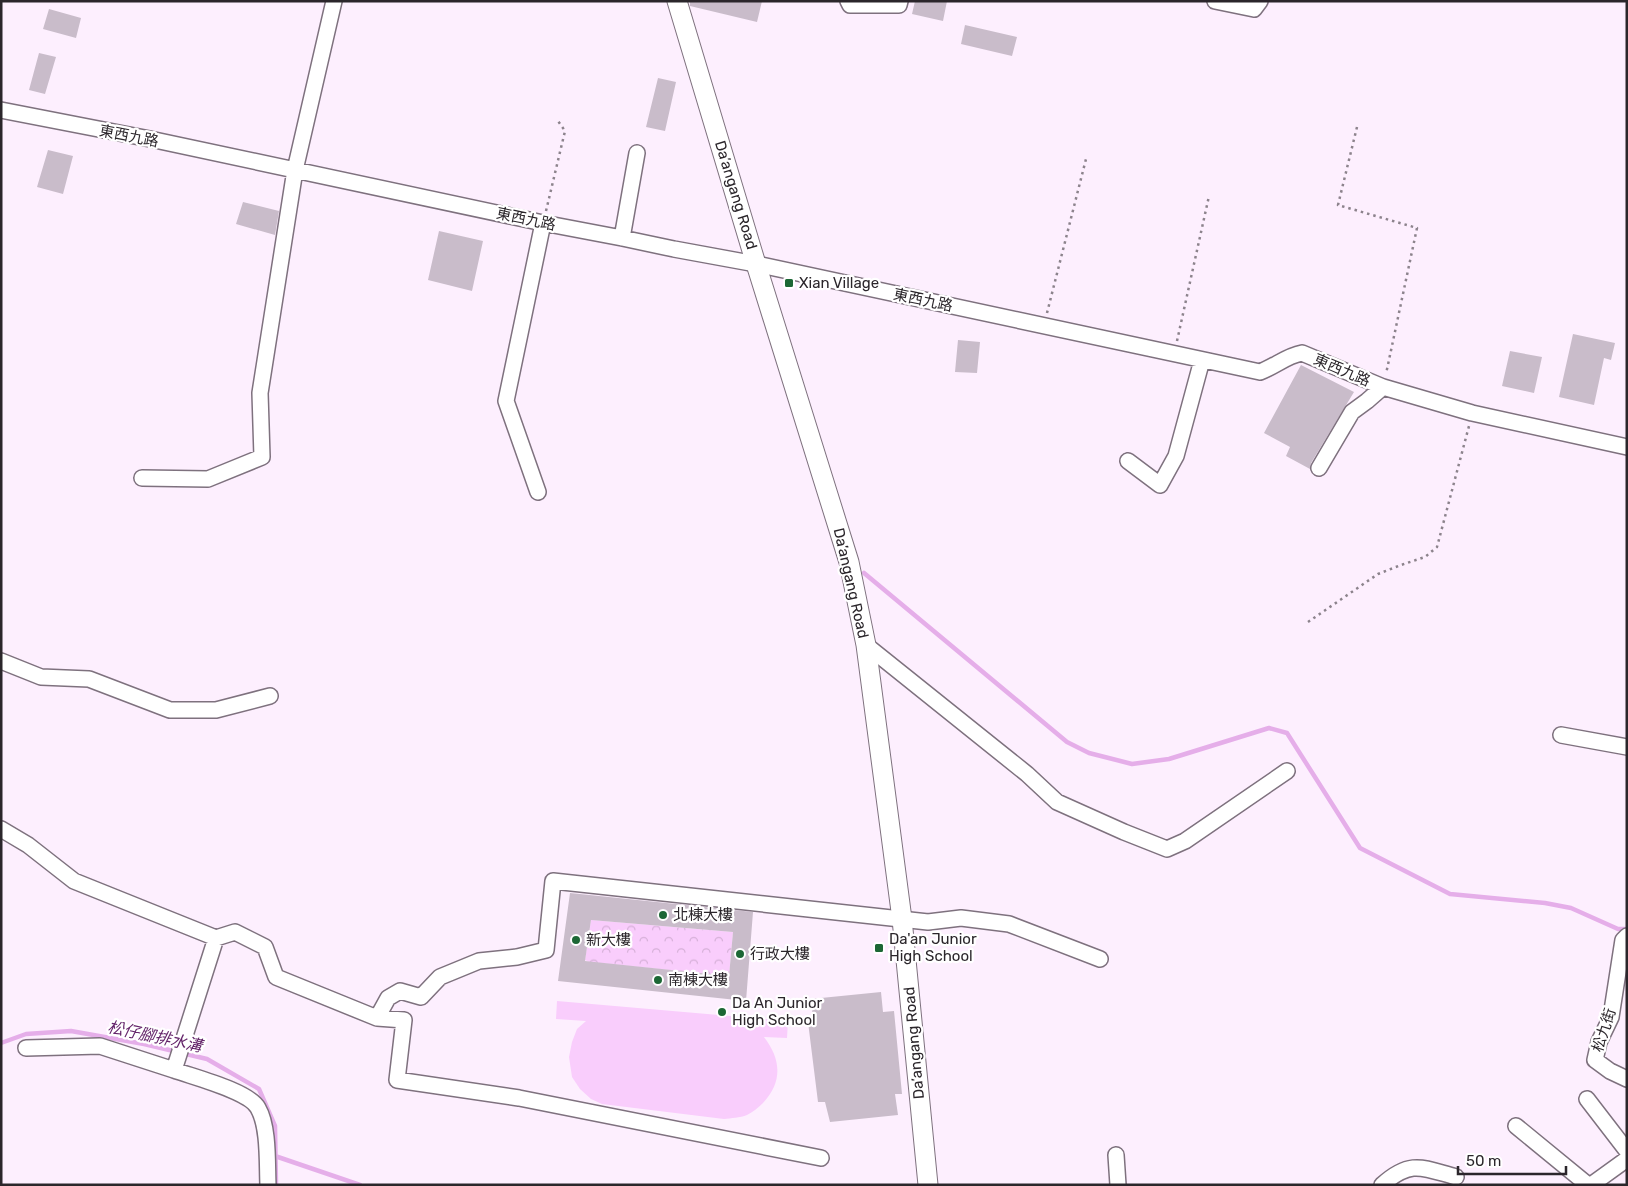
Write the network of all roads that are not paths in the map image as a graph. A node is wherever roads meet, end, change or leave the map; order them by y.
1 (334, 1) edge
2 (677, 1) edge
3 (848, 1) edge
4 (900, 1) edge
5 (1215, 1) edge
6 (1260, 1) edge
7 (1, 110) edge
8 (637, 153) dead end
9 (295, 170) junction
10 (543, 223) junction
11 (622, 238) junction
12 (756, 264) junction
13 (1202, 360) junction
14 (1383, 388) junction
15 (1627, 447) edge
16 (1128, 461) dead end
17 (1319, 468) dead end
18 (142, 478) dead end
19 (538, 492) dead end
20 (866, 645) junction
21 (1, 661) edge
22 (270, 696) dead end
23 (1561, 735) dead end
24 (1627, 748) edge
25 (1287, 771) dead end
26 (1, 829) edge
27 (902, 919) junction
28 (1627, 936) edge
29 (216, 938) junction
30 (1100, 959) dead end
31 (377, 1018) junction
32 (26, 1048) dead end
33 (175, 1068) junction
34 (1627, 1079) edge
35 (1587, 1099) dead end
36 (1516, 1126) dead end
37 (1627, 1151) edge
38 (1116, 1155) dead end
39 (821, 1158) dead end
40 (1627, 1159) edge
41 (1456, 1177) dead end
42 (268, 1185) edge
43 (928, 1185) edge
44 (1118, 1185) edge
45 (1382, 1185) edge
46 (1589, 1185) edge

1 - 9 street
2 - 12 main road, Da’angang Road
3 - 4 street
5 - 6 street
7 - 9 street, 東西九路
8 - 11 street
9 - 10 street, 東西九路
9 - 18 street
10 - 11 street, 東西九路
10 - 19 street
11 - 12 street, 東西九路
12 - 13 street, 東西九路
12 - 20 main road, Da’angang Road
13 - 14 street, 東西九路
13 - 16 street
14 - 15 street, 東西九路
14 - 17 street
20 - 25 street
20 - 27 main road, Da’angang Road
21 - 22 street
23 - 24 street
26 - 29 street
27 - 30 street
27 - 31 street
27 - 43 main road, Da’angang Road
28 - 34 street, 松九街
29 - 31 street
29 - 33 street
31 - 39 street
32 - 33 street
33 - 42 street
35 - 37 street
36 - 46 street
38 - 44 street
40 - 46 street
41 - 45 street

